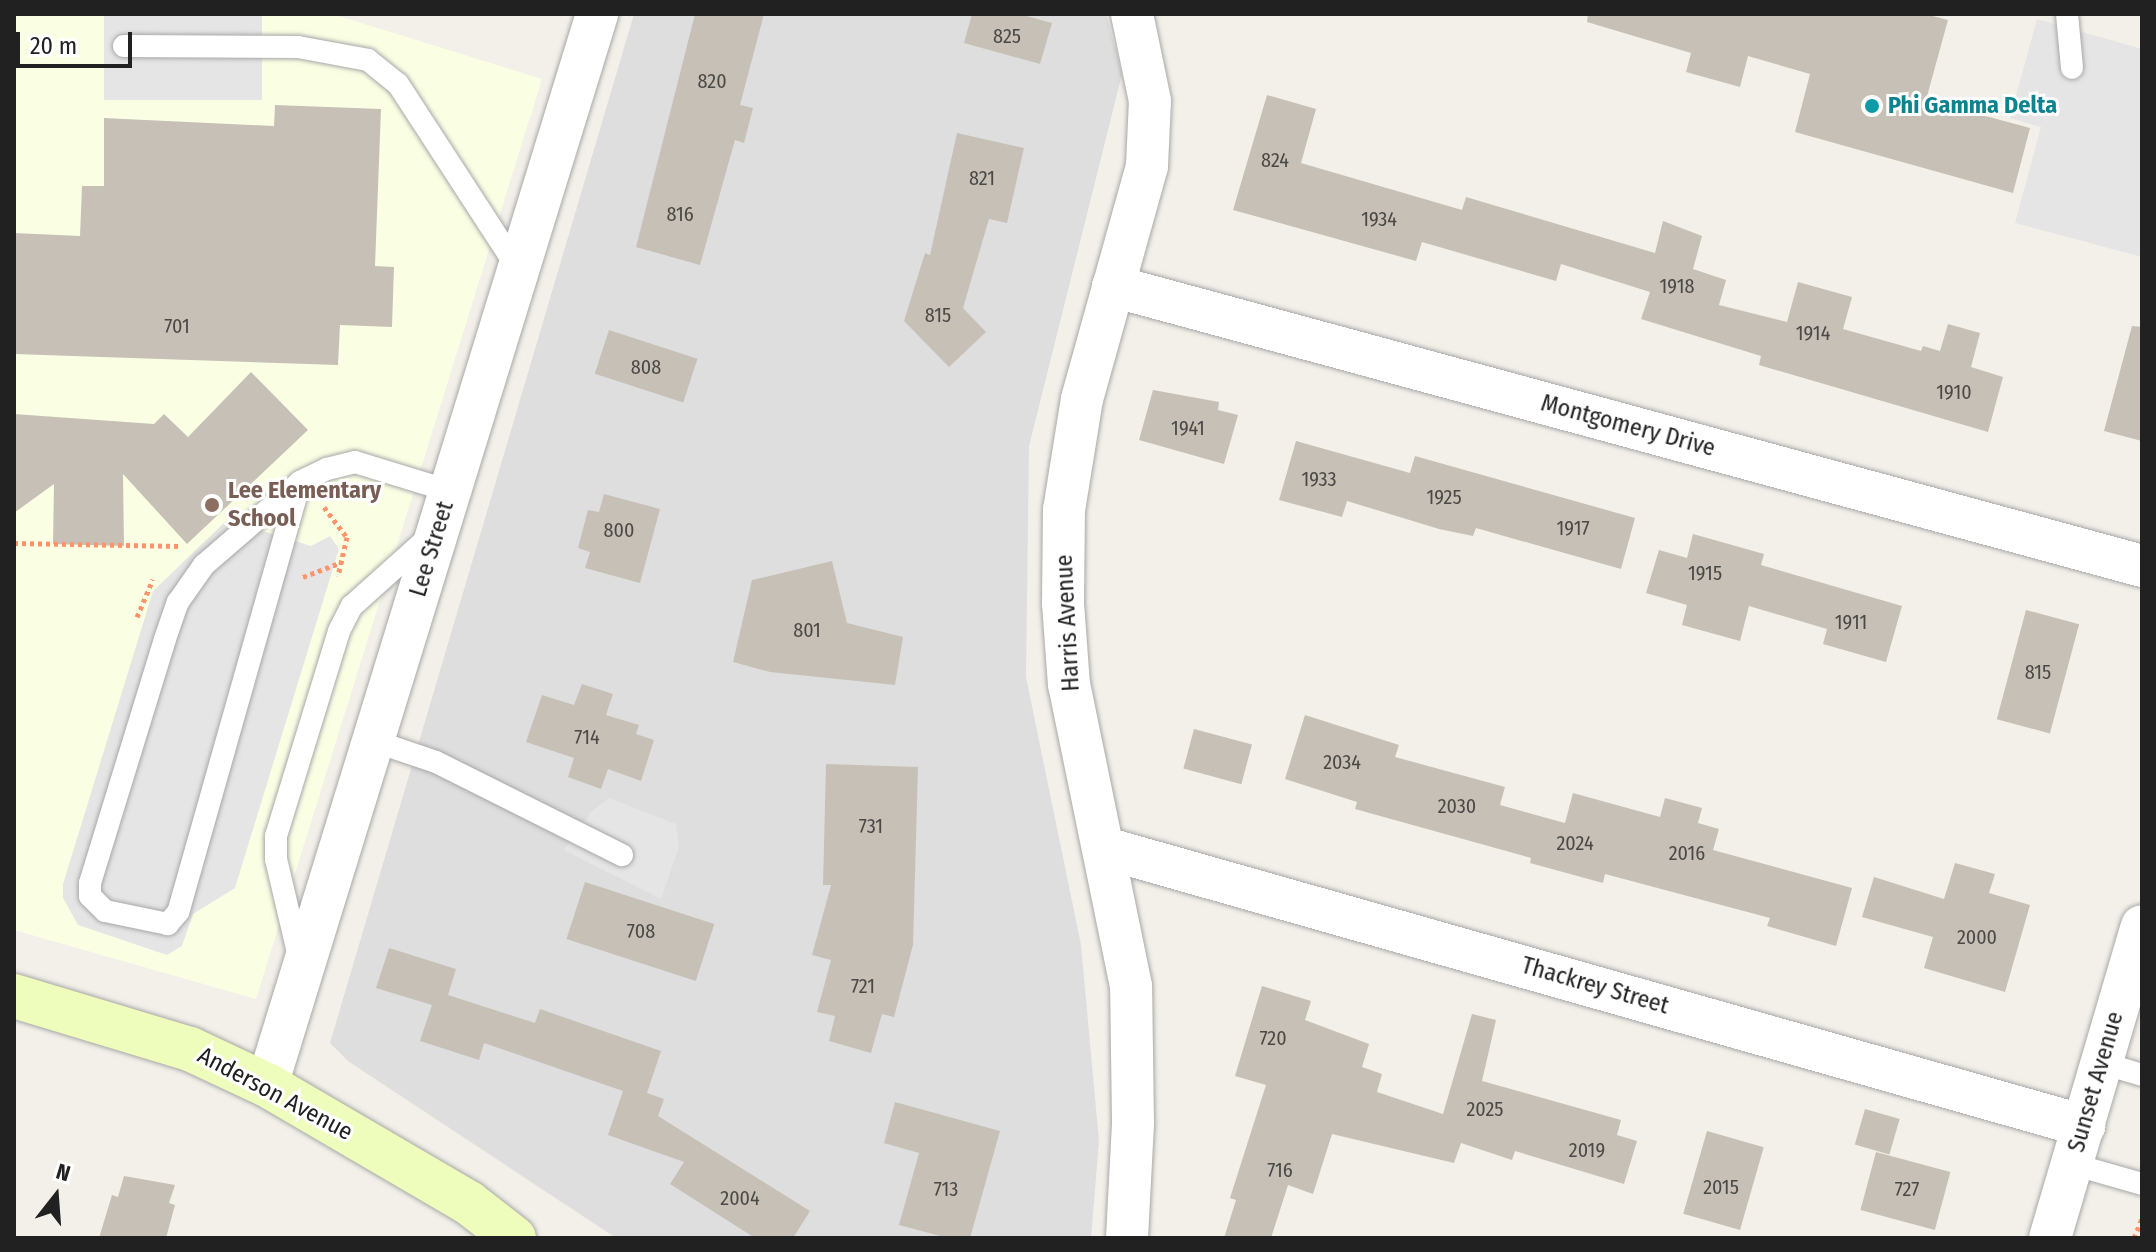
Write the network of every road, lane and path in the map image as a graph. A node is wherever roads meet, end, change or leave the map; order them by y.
1 (597, 14) edge
2 (1132, 14) edge
3 (2067, 14) edge
4 (124, 46) dead end
5 (2072, 68) dead end
6 (518, 269) junction
7 (1113, 286) junction
8 (300, 482) junction
9 (444, 510) junction
10 (14, 543) edge
11 (193, 544) dead end
12 (2142, 566) edge
13 (374, 741) junction
14 (1105, 848) junction
15 (622, 855) dead end
16 (2142, 926) edge
17 (303, 971) junction
18 (14, 996) edge
19 (2102, 1063) junction
20 (2142, 1075) edge
21 (267, 1085) junction
22 (2078, 1145) junction
23 (2142, 1184) edge
24 (2142, 1218) edge
25 (514, 1238) edge
26 (1127, 1238) edge
27 (2050, 1238) edge
28 (2134, 1238) edge

1 - 6 street, Lee Street
2 - 7 street, Harris Avenue
3 - 5 lane
4 - 6 lane
6 - 9 street, Lee Street
7 - 12 street, Montgomery Drive
7 - 14 street, Harris Avenue
8 - 8 lane
8 - 9 lane
9 - 13 street, Lee Street
9 - 17 lane
10 - 11 path
13 - 15 lane
13 - 17 street, Lee Street
14 - 22 street, Thackrey Street
14 - 26 street, Harris Avenue
16 - 19 street, Sunset Avenue
17 - 21 street, Lee Street
18 - 21 main road, Anderson Avenue
19 - 20 lane
19 - 22 street, Sunset Avenue
21 - 25 main road, Anderson Avenue
22 - 23 lane
22 - 27 street, Sunset Avenue
24 - 28 path

